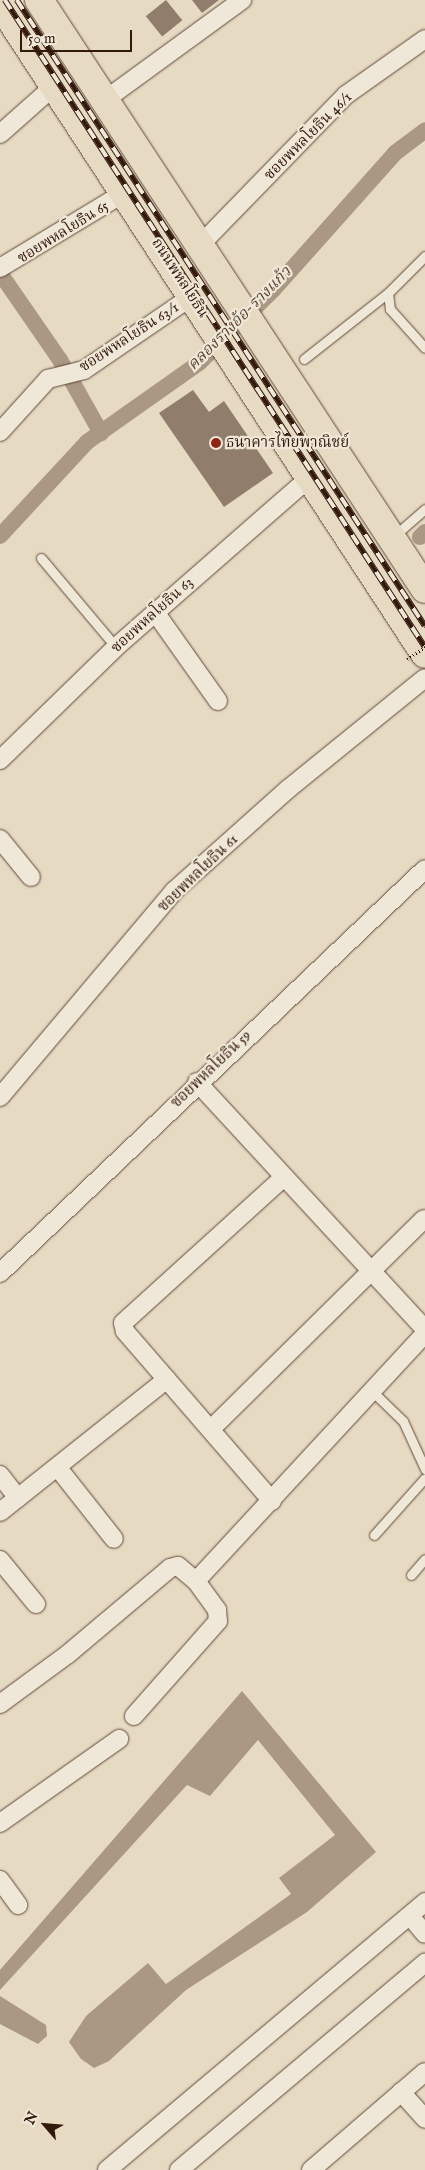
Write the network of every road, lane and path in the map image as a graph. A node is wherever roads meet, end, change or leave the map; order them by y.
1 (39, 0) edge
2 (242, 0) edge
3 (0, 3) edge
4 (425, 39) edge
5 (54, 86) junction
6 (105, 100) junction
7 (0, 134) edge
8 (124, 193) junction
9 (200, 245) junction
10 (425, 256) edge
11 (7, 266) edge
12 (388, 293) junction
13 (191, 297) junction
14 (425, 348) edge
15 (304, 359) dead end
16 (0, 432) edge
17 (309, 478) junction
18 (425, 509) edge
19 (398, 548) junction
20 (41, 558) dead end
21 (370, 570) junction
22 (425, 589) edge
23 (155, 612) junction
24 (116, 647) junction
25 (425, 647) edge
26 (416, 657) edge
27 (425, 678) edge
28 (218, 701) dead end
29 (0, 760) edge
30 (0, 840) edge
31 (425, 869) edge
32 (31, 877) dead end
33 (197, 1082) junction
34 (0, 1097) edge
35 (283, 1178) junction
36 (424, 1219) edge
37 (371, 1270) junction
38 (0, 1273) edge
39 (425, 1329) edge
40 (425, 1334) edge
41 (168, 1379) junction
42 (372, 1391) junction
43 (211, 1429) junction
44 (58, 1468) junction
45 (425, 1469) edge
46 (0, 1475) edge
47 (425, 1478) edge
48 (18, 1498) junction
49 (272, 1501) junction
50 (0, 1512) edge
51 (374, 1535) dead end
52 (114, 1539) dead end
53 (425, 1559) edge
54 (0, 1560) edge
55 (411, 1575) dead end
56 (196, 1581) junction
57 (36, 1604) dead end
58 (0, 1704) edge
59 (134, 1716) dead end
60 (119, 1739) dead end
61 (0, 1823) edge
62 (0, 1880) edge
63 (425, 1902) edge
64 (18, 1905) dead end
65 (410, 1916) junction
66 (425, 1934) edge
67 (425, 1963) edge
68 (425, 2072) edge
69 (402, 2092) junction
70 (425, 2119) edge
71 (107, 2170) edge
72 (179, 2170) edge
73 (311, 2170) edge

1 - 6 main road
2 - 6 street
3 - 5 main road, ถนนพหลโยธิน
4 - 9 street, ซอยพหลโยธิน 46/1
5 - 7 street
5 - 8 main road, ถนนพหลโยธิน
6 - 9 main road
8 - 11 street, ซอยพหลโยธิน 65
8 - 13 main road, ถนนพหลโยธิน
9 - 19 main road
10 - 12 lane
12 - 14 lane
12 - 15 lane
13 - 16 street, ซอยพหลโยธิน 63/1
13 - 17 main road, ถนนพหลโยธิน
17 - 21 main road, ถนนพหลโยธิน
17 - 23 street, ซอยพหลโยธิน 63
18 - 19 lane
19 - 21 main road
19 - 22 main road
20 - 24 lane
21 - 26 main road, ถนนพหลโยธิน
23 - 24 street, ซอยพหลโยธิน 63
23 - 28 street
24 - 29 street, ซอยพหลโยธิน 63
25 - 26 path, bridge
27 - 34 street, ซอยพหลโยธิน 61
30 - 32 street
31 - 33 street, ซอยพหลโยธิน 59
33 - 35 street
33 - 38 street, ซอยพหลโยธิน 59
35 - 37 street
35 - 41 street
36 - 37 street
37 - 39 street
37 - 43 street
40 - 42 street
41 - 43 street
41 - 44 street
42 - 45 lane
42 - 49 street
43 - 49 street
44 - 48 street
44 - 52 street
46 - 48 street
47 - 51 lane
48 - 50 street
49 - 56 street
53 - 55 lane
54 - 57 street
56 - 58 street
56 - 59 street
60 - 61 street
62 - 64 street
63 - 65 street
65 - 66 street
65 - 71 street
67 - 72 street
68 - 69 street
69 - 70 street
69 - 73 street

